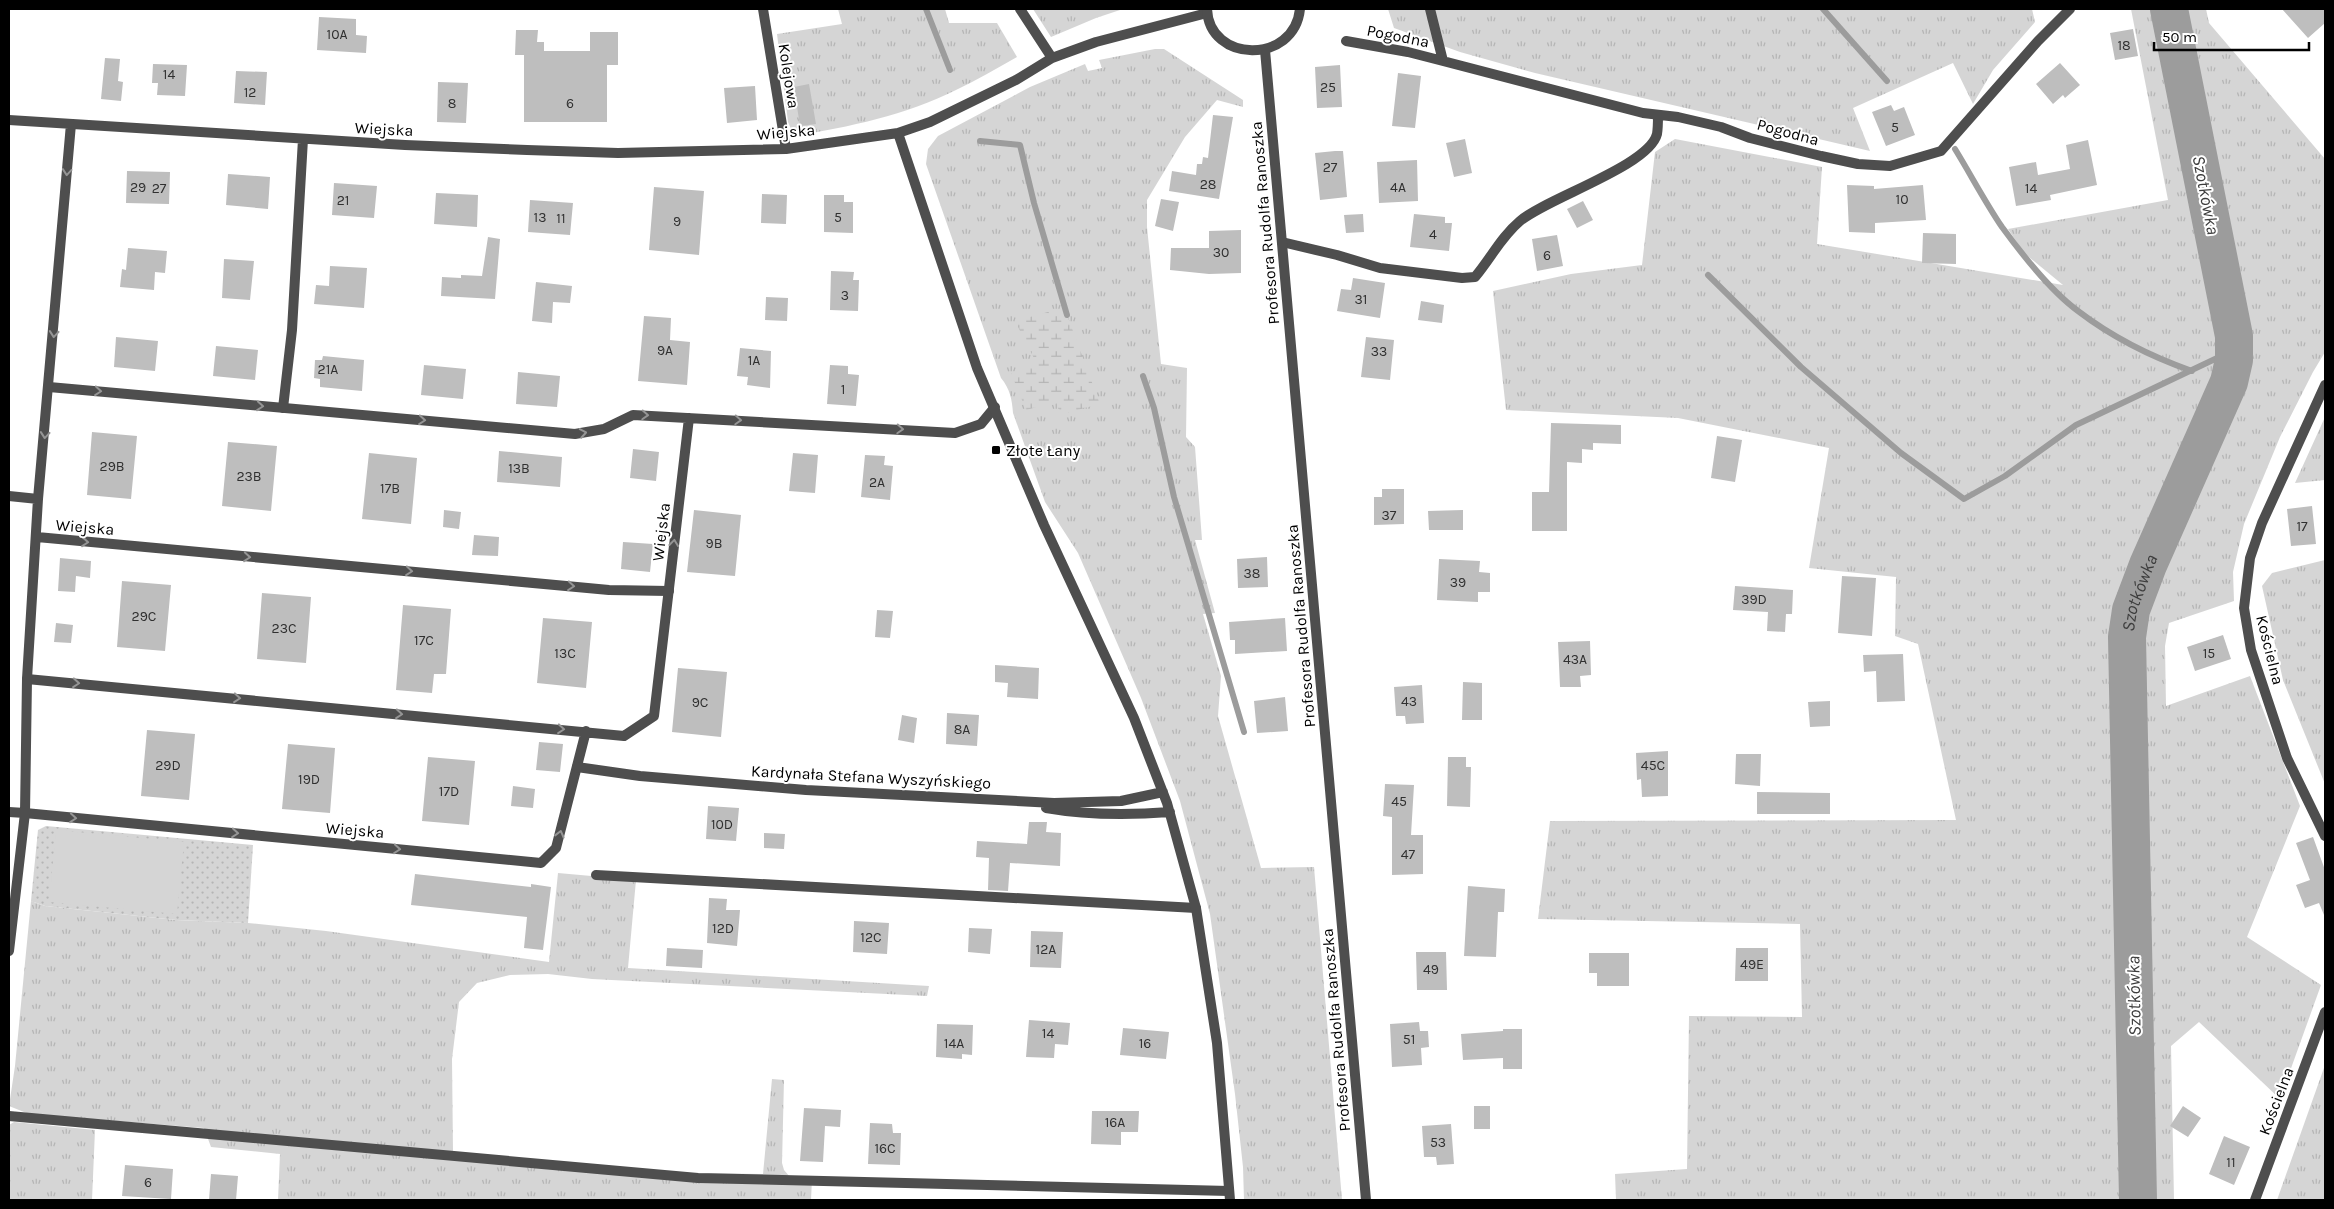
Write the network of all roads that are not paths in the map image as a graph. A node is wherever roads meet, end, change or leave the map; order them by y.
1 (763, 9) edge
2 (1020, 9) edge
3 (1300, 9) edge
4 (1430, 9) edge
5 (2070, 9) edge
6 (1207, 11) edge
7 (1346, 41) dead end
8 (1265, 50) junction
9 (1052, 58) junction
10 (1443, 61) junction
11 (1658, 115) junction
12 (9, 120) edge
13 (71, 124) junction
14 (898, 133) junction
15 (303, 139) junction
16 (786, 149) junction
17 (1282, 242) junction
18 (2325, 385) edge
19 (49, 387) junction
20 (996, 407) junction
21 (283, 408) junction
22 (690, 418) junction
23 (9, 496) edge
24 (38, 499) junction
25 (37, 538) junction
26 (669, 591) junction
27 (27, 678) junction
28 (586, 731) junction
29 (577, 767) junction
30 (1163, 792) junction
31 (1008, 800) junction
32 (9, 812) edge
33 (1170, 812) junction
34 (25, 813) junction
35 (2325, 836) edge
36 (596, 875) dead end
37 (1196, 908) junction
38 (9, 951) edge
39 (2325, 1012) edge
40 (9, 1116) edge
41 (1230, 1196) edge
42 (1366, 1200) edge
43 (2254, 1200) edge

1 - 16 street, Kolejowa
2 - 9 street
3 - 8 street
4 - 10 street, Pogodna
5 - 11 street, Pogodna
6 - 8 street
6 - 9 street, Wiejska
7 - 10 street, Pogodna
8 - 17 street, Profesora Rudolfa Ranoszka
9 - 14 street, Wiejska
10 - 11 street, Pogodna
11 - 17 street
12 - 13 street, Wiejska
13 - 15 street, Wiejska
13 -> 19 street, Wiejska
14 - 16 street, Wiejska
14 - 20 street
15 - 16 street, Wiejska
15 - 21 street
17 - 42 street, Profesora Rudolfa Ranoszka
18 - 35 street, Kościelna
19 -> 21 street
19 -> 24 street, Wiejska
22 -> 20 street
20 - 30 street
21 -> 22 street
26 -> 22 street, Wiejska
23 - 24 street, Wiejska
24 - 25 street, Wiejska
25 -> 26 street, Wiejska
25 - 27 street, Wiejska
26 - 28 street, Wiejska
27 -> 28 street, Wiejska
27 - 34 street, Wiejska
28 - 29 street, Wiejska
29 - 31 street, Kardynała Stefana Wyszyńskiego
34 -> 29 street, Wiejska
30 - 31 street, Kardynała Stefana Wyszyńskiego
30 - 33 street
31 - 33 street
32 - 34 street, Wiejska
33 - 37 street
34 - 38 street
36 - 37 street
37 - 41 street
39 - 43 street, Kościelna
40 - 41 street

